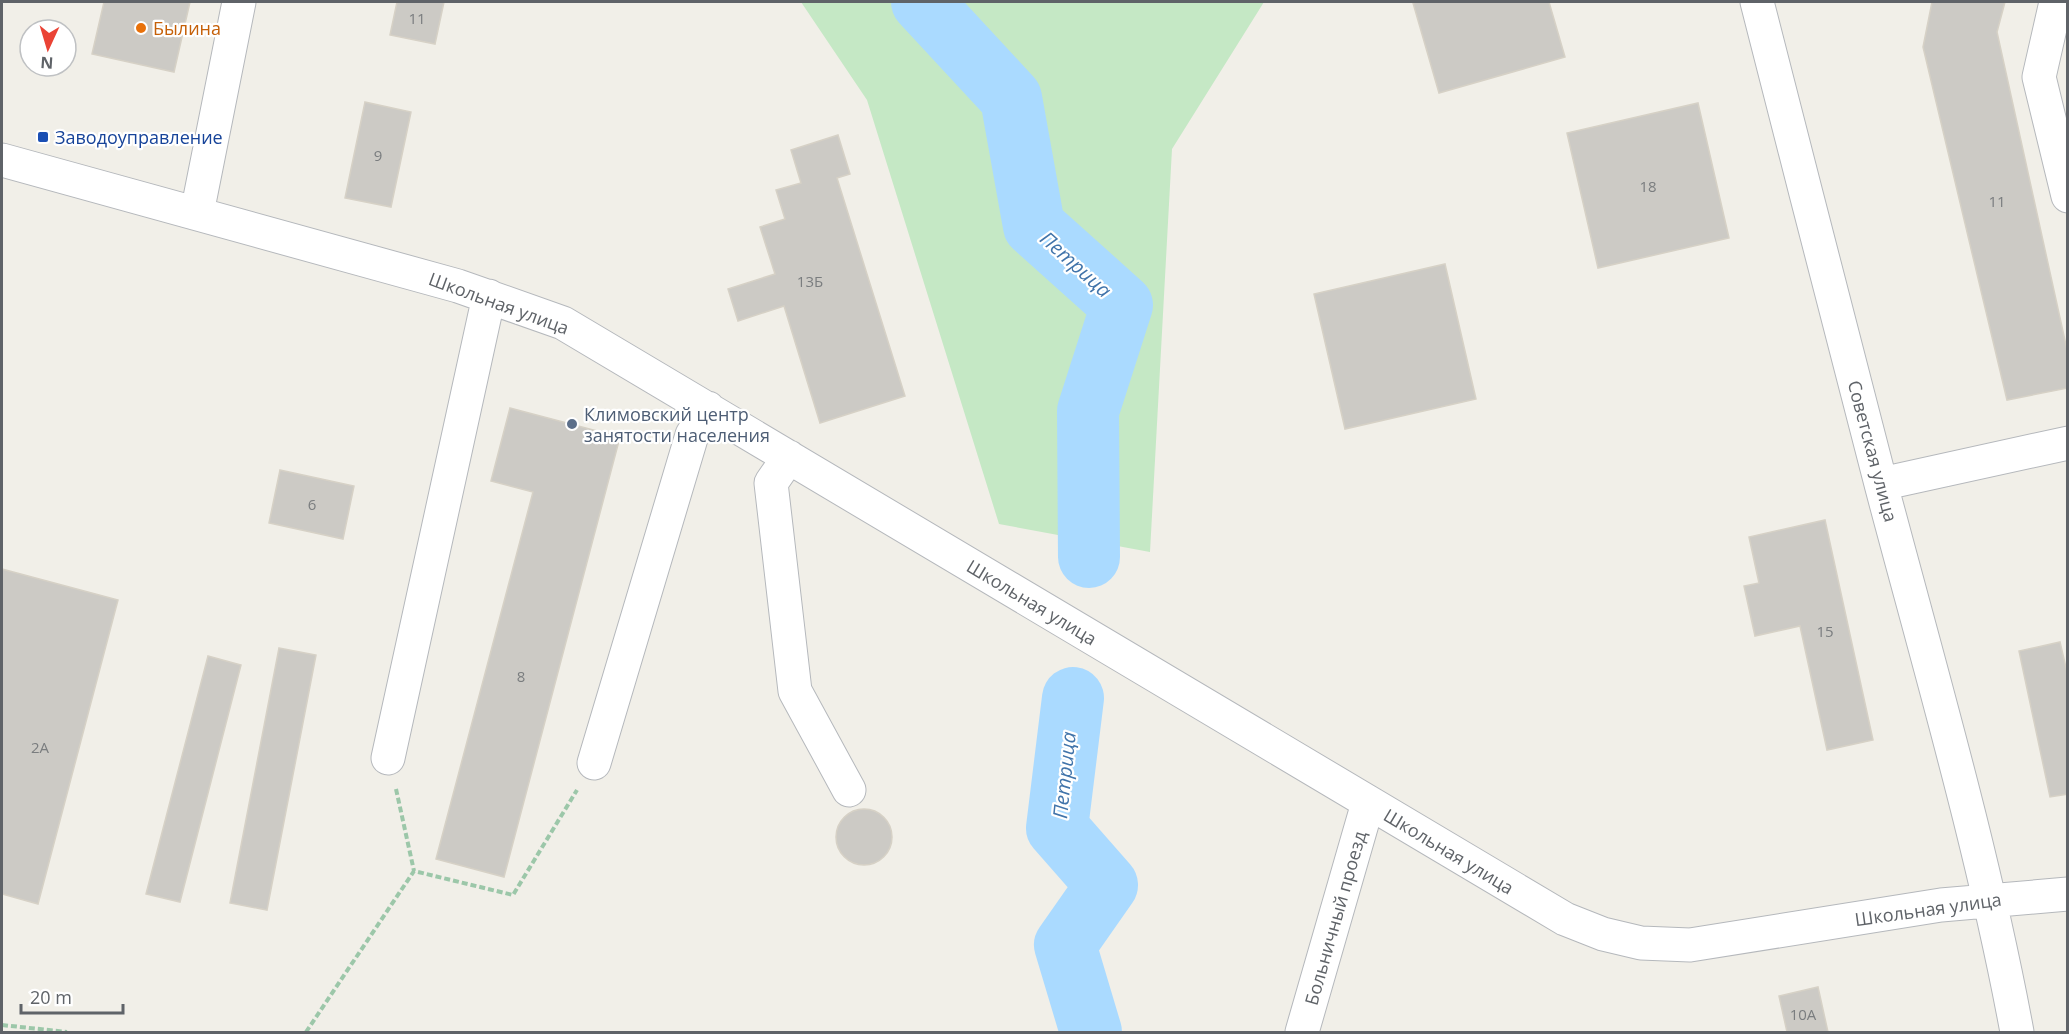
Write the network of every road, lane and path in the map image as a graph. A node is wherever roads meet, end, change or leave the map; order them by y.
1 (239, 2) edge
2 (1757, 2) edge
3 (2056, 2) edge
4 (2, 160) edge
5 (2067, 196) edge
6 (198, 213) junction
7 (489, 296) junction
8 (708, 408) junction
9 (2067, 443) edge
10 (789, 457) junction
11 (1881, 484) junction
12 (388, 758) joint
13 (594, 763) joint
14 (849, 790) dead end
15 (1368, 802) junction
16 (414, 871) junction
17 (2067, 894) edge
18 (1990, 900) junction
19 (2, 1025) edge
20 (67, 1032) edge
21 (306, 1032) edge
22 (1302, 1032) edge
23 (2017, 1032) edge

1 - 6 street
2 - 11 street, Советская улица
3 - 5 street
4 - 6 street, Школьная улица
6 - 7 street, Школьная улица
7 - 8 street, Школьная улица
7 - 12 street
8 - 10 street, Школьная улица
8 - 13 street
9 - 11 street
10 - 14 street
10 - 15 street, Школьная улица
11 - 18 street, Советская улица
12 - 16 path
13 - 16 path
15 - 18 street, Школьная улица
15 - 22 street, Больничный проезд
16 - 21 path
17 - 18 street, Школьная улица
18 - 23 street, Советская улица
19 - 20 path

